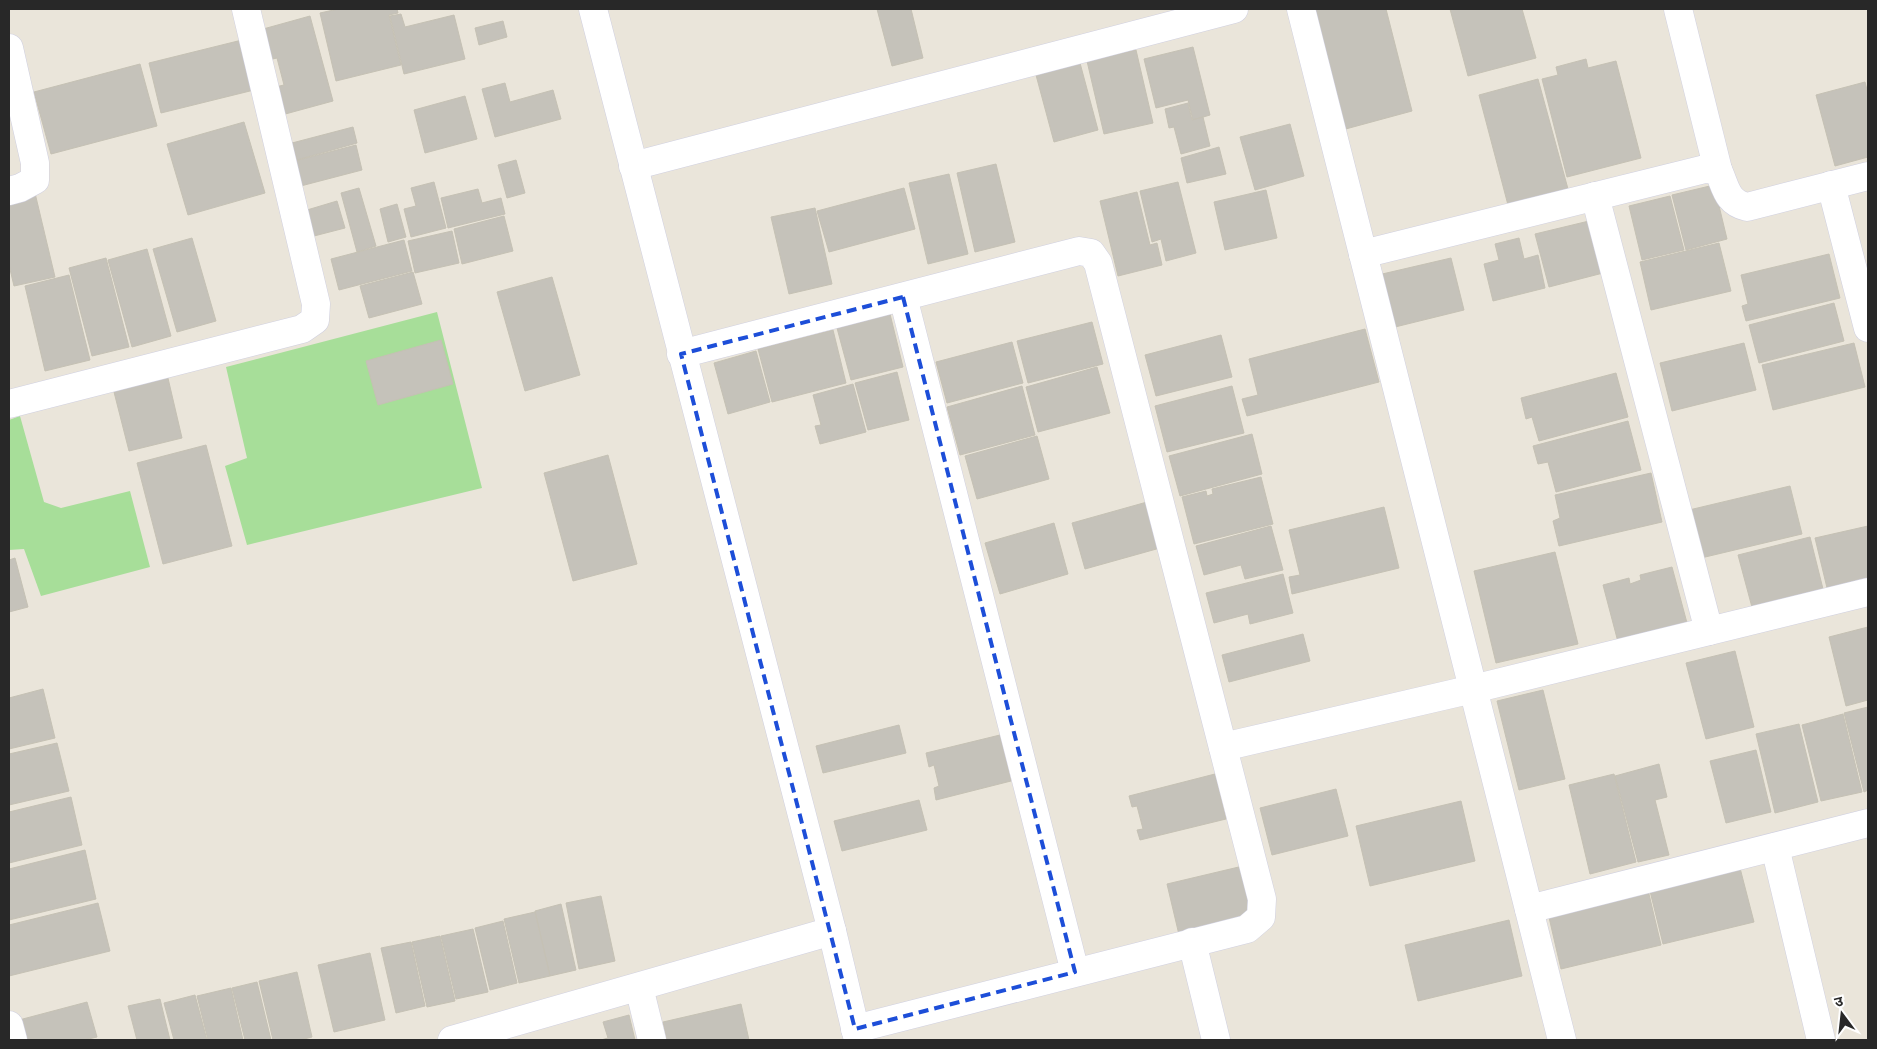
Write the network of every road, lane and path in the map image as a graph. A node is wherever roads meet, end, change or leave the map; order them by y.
1 (246, 9) edge
2 (593, 9) edge
3 (1234, 9) edge
4 (1301, 9) edge
5 (1678, 9) edge
6 (1161, 18) edge
7 (9, 48) edge
8 (633, 166) junction
9 (1718, 170) junction
10 (1868, 176) edge
11 (1831, 185) junction
12 (9, 191) edge
13 (1595, 196) junction
14 (1363, 254) junction
15 (903, 297) junction
16 (1868, 328) edge
17 (681, 354) junction
18 (9, 404) edge
19 (1868, 592) edge
20 (1709, 631) junction
21 (1473, 689) junction
22 (1224, 747) junction
23 (1868, 823) edge
24 (1775, 847) junction
25 (1529, 909) junction
26 (832, 931) junction
27 (1192, 942) junction
28 (1075, 972) junction
29 (639, 986) junction
30 (9, 1025) edge
31 (856, 1035) edge
32 (13, 1040) edge
33 (452, 1040) edge
34 (652, 1040) edge
35 (1216, 1040) edge
36 (1562, 1040) edge
37 (1821, 1040) edge

1 - 18 street
2 - 8 street
3 - 6 street
4 - 14 street
5 - 9 street
6 - 8 street
7 - 12 street
8 - 17 street
9 - 11 street
9 - 13 street
10 - 11 street
11 - 16 street
13 - 14 street
13 - 20 street
14 - 21 street
15 - 17 street
15 - 22 street
15 - 28 street
17 - 26 street
19 - 20 street
20 - 21 street
21 - 22 street
21 - 25 street
22 - 27 street
23 - 24 street
24 - 25 street
24 - 37 street
25 - 36 street
26 - 29 street
26 - 31 street
27 - 28 street
27 - 35 street
28 - 31 street
29 - 33 street
29 - 34 street
30 - 32 street

